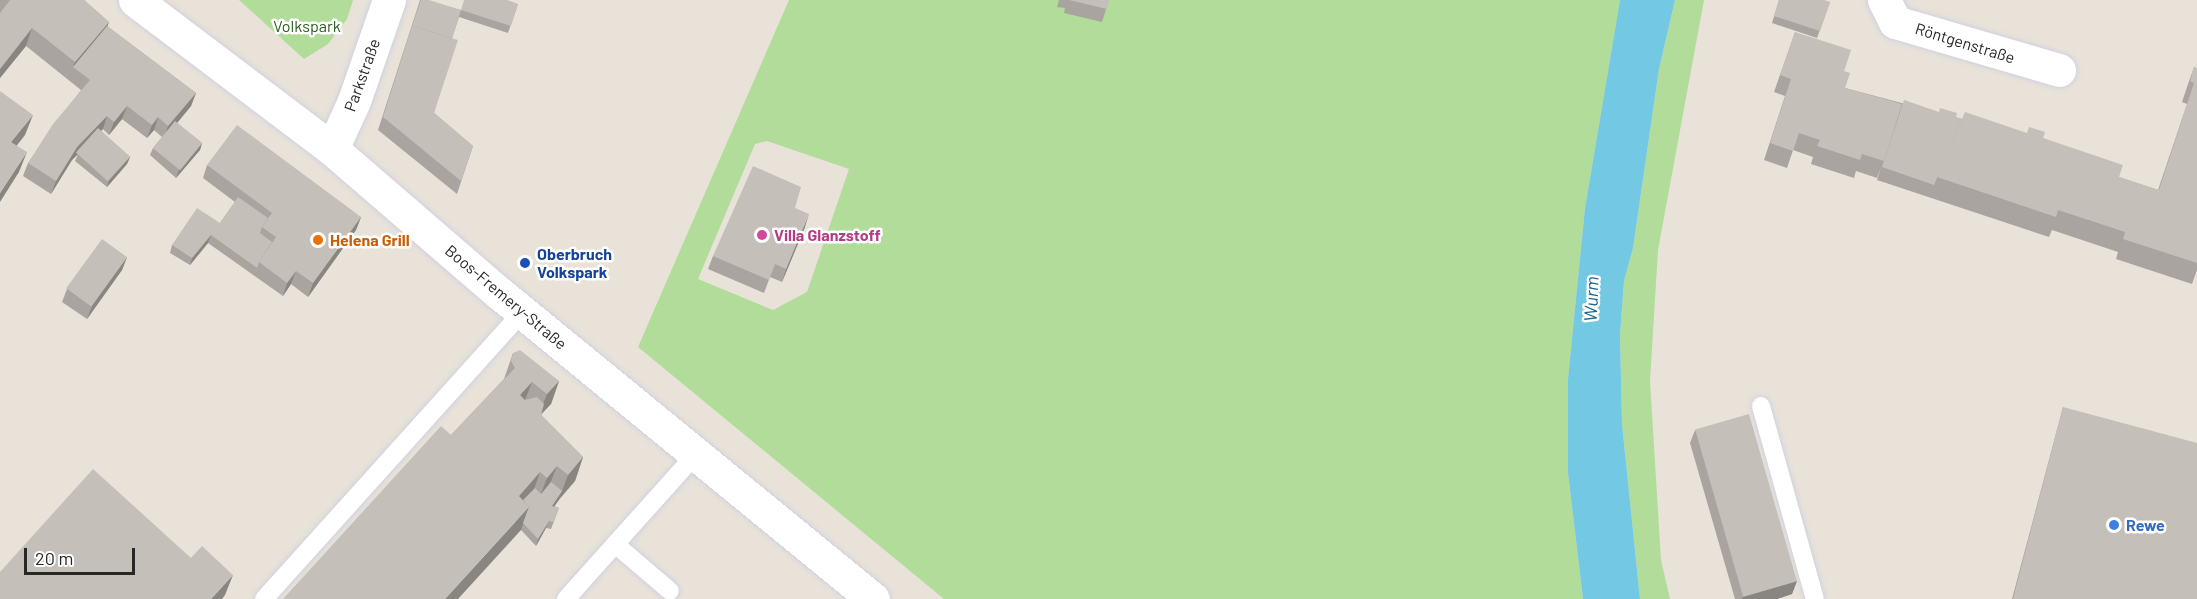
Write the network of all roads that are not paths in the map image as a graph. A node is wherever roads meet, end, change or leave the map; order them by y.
1 (135, 0) edge
2 (389, 0) edge
3 (1884, 0) edge
4 (2059, 70) dead end
5 (332, 149) junction
6 (523, 311) junction
7 (1761, 406) dead end
8 (696, 454) junction
9 (615, 544) junction
10 (670, 591) dead end
11 (264, 599) edge
12 (566, 599) edge
13 (873, 599) edge
14 (1815, 599) edge

1 - 5 street, Boos-Fremery-Straße
2 - 5 street, Parkstraße
3 - 4 street, Röntgenstraße
5 - 6 street, Boos-Fremery-Straße
6 - 8 street, Boos-Fremery-Straße
6 - 11 lane
7 - 14 lane
8 - 9 lane
8 - 13 street, Boos-Fremery-Straße
9 - 10 lane
9 - 12 lane

